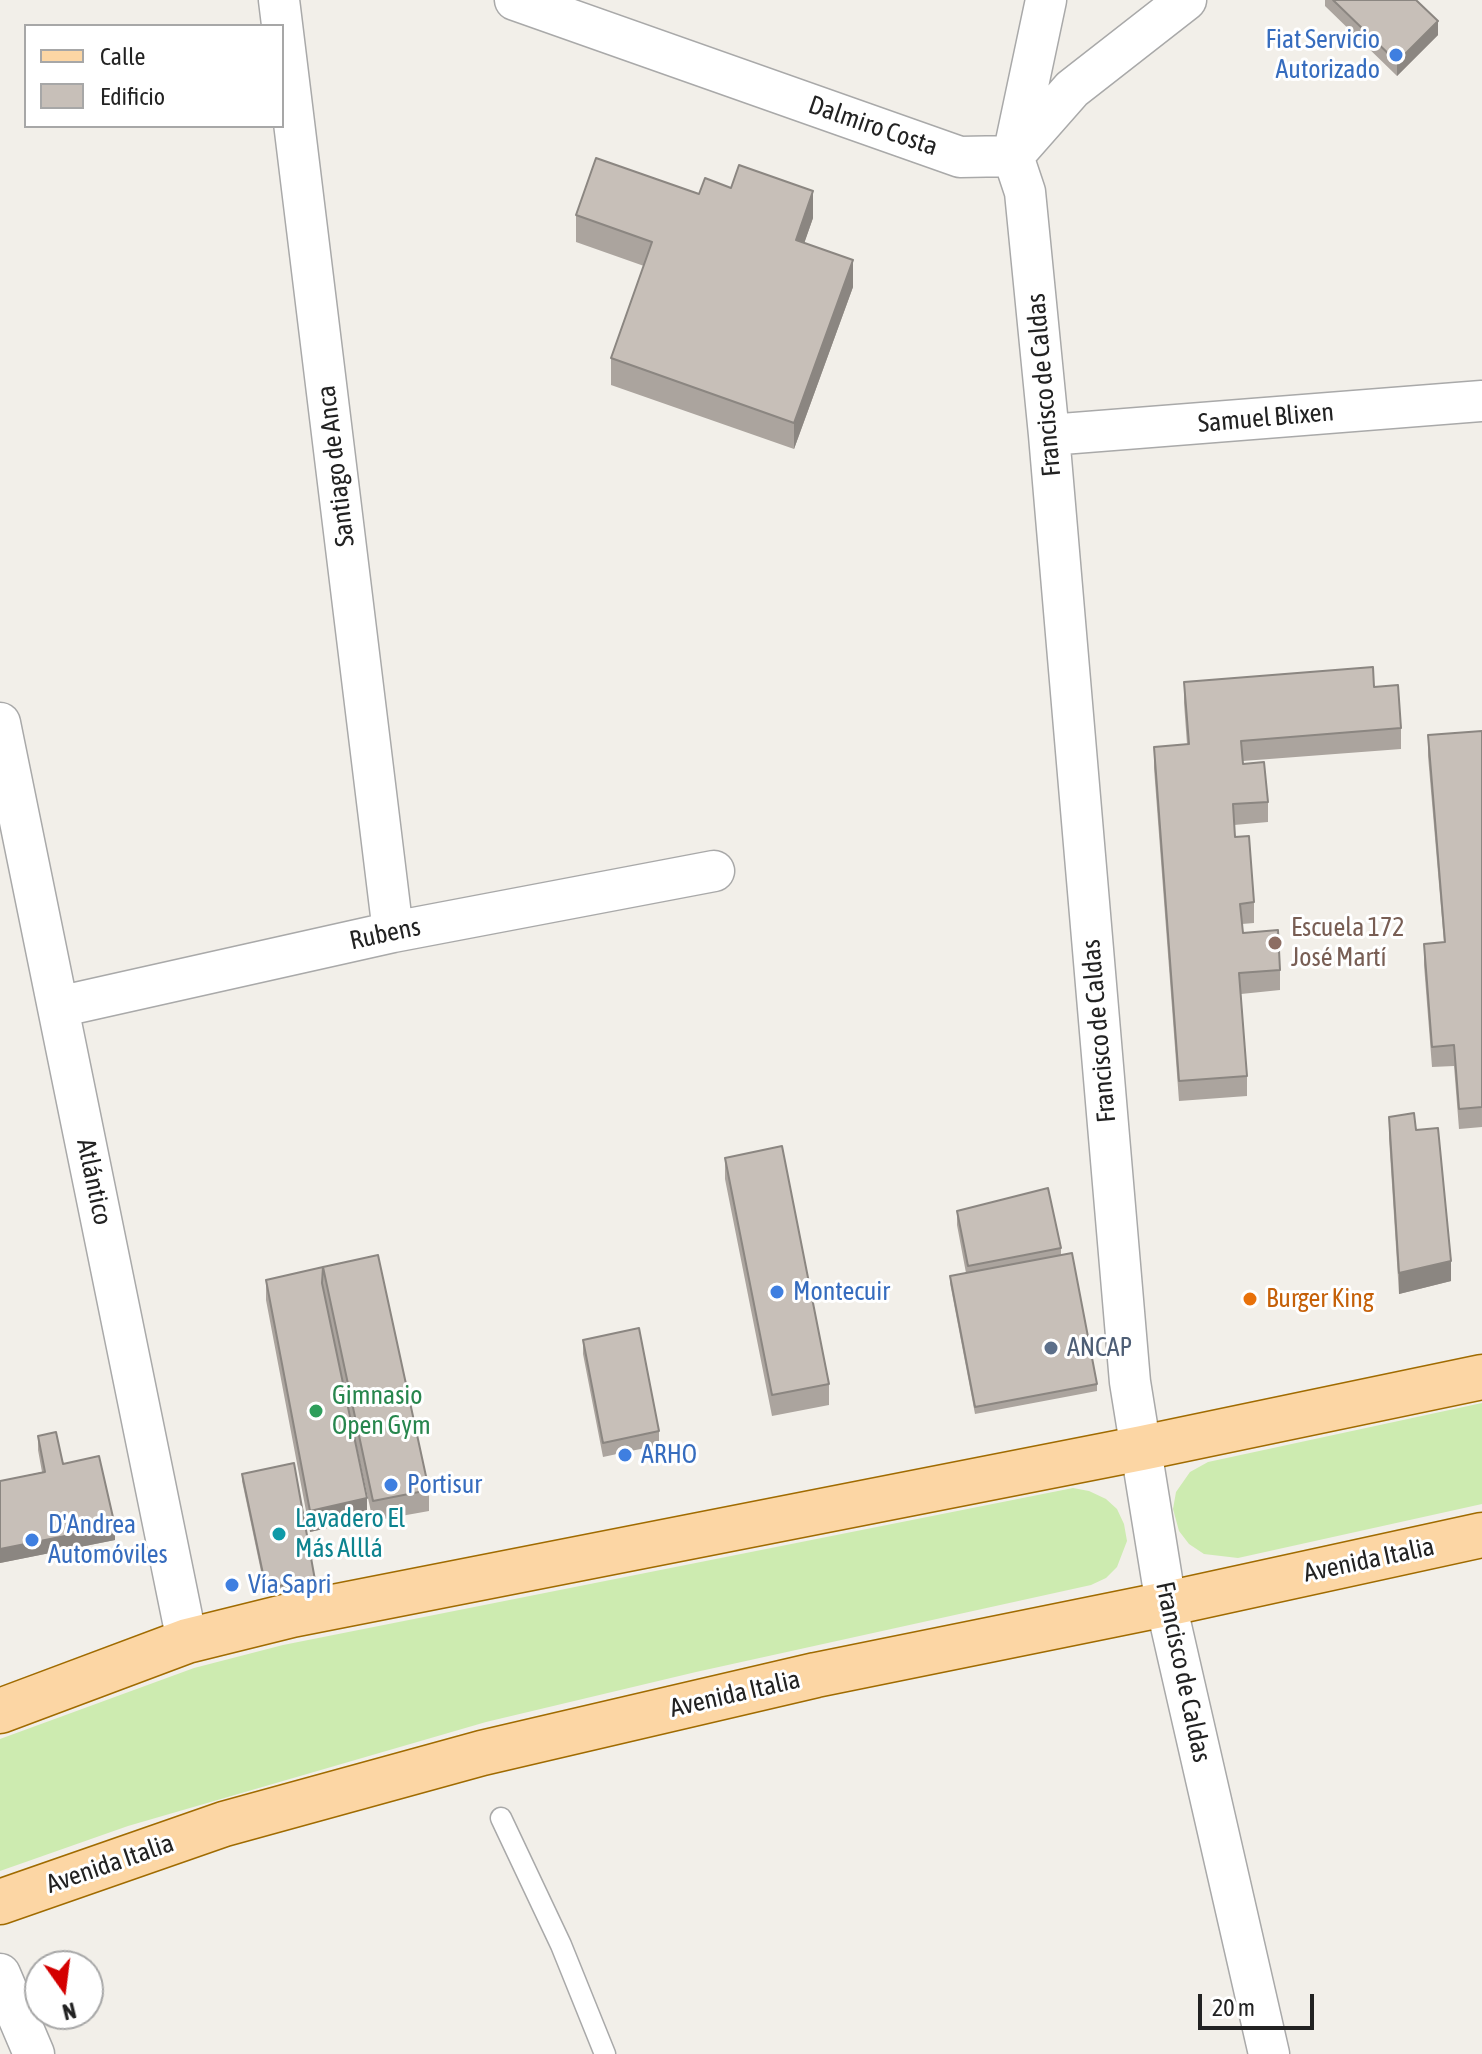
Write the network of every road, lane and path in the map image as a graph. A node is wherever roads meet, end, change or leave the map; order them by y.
1 (279, 0) edge
2 (515, 0) edge
3 (1046, 0) edge
4 (1186, 0) edge
5 (282, 24) edge
6 (284, 41) edge
7 (1013, 156) junction
8 (1482, 401) edge
9 (1049, 435) junction
10 (0, 723) edge
11 (9, 814) edge
12 (714, 871) dead end
13 (393, 932) junction
14 (58, 1007) junction
15 (1482, 1377) edge
16 (1142, 1448) junction
17 (1482, 1535) edge
18 (1166, 1604) junction
19 (187, 1641) junction
20 (0, 1711) edge
21 (501, 1818) dead end
22 (0, 1902) edge
23 (0, 1974) edge
24 (34, 2054) edge
25 (605, 2054) edge
26 (1269, 2054) edge

1 - 5 street, Santiago de Anca
2 - 7 street, Dalmiro Costa
3 - 7 street, Francisco de Caldas
4 - 7 street
6 - 13 street, Santiago de Anca
7 - 9 street, Francisco de Caldas
8 - 9 street, Samuel Blixen
9 - 16 street, Francisco de Caldas
10 - 11 street, Atlántico
11 - 14 street, Atlántico
12 - 13 street, Rubens
13 - 14 street, Rubens
14 - 19 street, Atlántico
15 - 16 main road
16 - 18 street, Francisco de Caldas
16 - 19 main road
17 - 18 main road, Avenida Italia
18 - 22 main road, Avenida Italia
18 - 26 street, Francisco de Caldas
19 - 20 main road
21 - 25 lane
23 - 24 street

